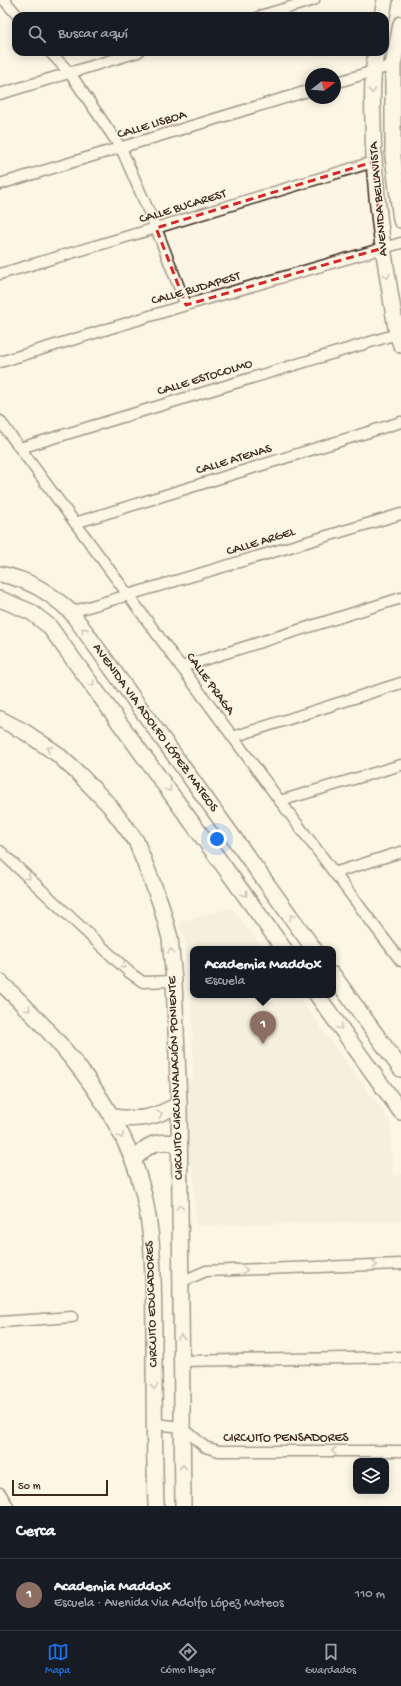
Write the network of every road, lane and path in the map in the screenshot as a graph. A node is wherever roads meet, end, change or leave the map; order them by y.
1 (314, 0) edge
2 (385, 0) edge
3 (4, 1) edge
4 (14, 12) edge
5 (274, 12) edge
6 (383, 12) edge
7 (401, 24) edge
8 (54, 56) edge
9 (124, 56) edge
10 (375, 56) edge
11 (393, 65) junction
12 (69, 72) junction
13 (372, 72) junction
14 (341, 81) edge
15 (305, 92) edge
16 (0, 94) edge
17 (121, 148) junction
18 (373, 162) junction
19 (0, 184) edge
20 (401, 220) edge
21 (156, 228) junction
22 (401, 243) edge
23 (382, 248) junction
24 (0, 274) edge
25 (186, 305) junction
26 (399, 339) edge
27 (0, 362) edge
28 (0, 421) edge
29 (401, 422) edge
30 (20, 448) junction
31 (401, 514) edge
32 (75, 523) junction
33 (0, 574) edge
34 (128, 595) junction
35 (401, 598) edge
36 (0, 599) edge
37 (71, 612) junction
38 (181, 667) junction
39 (401, 683) edge
40 (0, 719) edge
41 (233, 737) junction
42 (401, 765) edge
43 (280, 801) junction
44 (0, 851) edge
45 (401, 852) edge
46 (334, 873) junction
47 (282, 946) edge
48 (312, 946) edge
49 (401, 961) edge
50 (336, 979) edge
51 (174, 981) junction
52 (0, 982) edge
53 (319, 998) edge
54 (401, 1069) edge
55 (179, 1104) junction
56 (401, 1112) edge
57 (112, 1117) junction
58 (180, 1144) junction
59 (133, 1161) junction
60 (401, 1264) edge
61 (181, 1282) junction
62 (72, 1317) dead end
63 (0, 1322) edge
64 (401, 1356) edge
65 (182, 1361) junction
66 (155, 1424) junction
67 (182, 1427) junction
68 (401, 1451) edge
69 (0, 1493) edge
70 (154, 1505) edge
71 (8, 1506) edge
72 (183, 1506) edge

1 - 5 street
2 - 6 main road
3 - 4 street
7 - 11 main road, AVENIDA BELLAVISTA
8 - 12 street
9 - 12 street
10 - 13 main road, AVENIDA BELLAVISTA
11 - 13 street
11 - 20 main road, AVENIDA BELLAVISTA
12 - 16 street
12 - 17 street
13 - 14 street
13 -> 18 main road, AVENIDA BELLAVISTA
15 - 17 street, CALLE LISBOA
17 - 19 street, CALLE LISBOA
17 - 21 street
18 - 21 street, CALLE BUCAREST
18 - 23 main road, AVENIDA BELLAVISTA
21 - 24 street, CALLE BUCAREST
21 - 25 street
22 - 23 street, CALLE BUDAPEST
23 - 25 street, CALLE BUDAPEST
23 -> 26 main road, AVENIDA BELLAVISTA
25 - 27 street, CALLE BUDAPEST
26 - 30 street, CALLE ESTOCOLMO
28 - 30 street, CALLE PRAGA
29 - 32 street, CALLE ATENAS
30 - 32 street, CALLE PRAGA
31 - 34 street, CALLE ARGEL
32 - 34 street, CALLE PRAGA
33 - 37 main road, AVENIDA VIA ADOLFO LÓPEZ MATEOS
34 - 37 street, CALLE ARGEL
34 - 38 street, CALLE PRAGA
35 - 38 street
36 -> 47 main road, AVENIDA VIA ADOLFO LÓPEZ MATEOS
48 -> 37 main road, AVENIDA VIA ADOLFO LÓPEZ MATEOS
38 - 41 street, CALLE PRAGA
39 - 41 street
51 -> 40 main road, CIRCUITO CIRCUNVALACIÓN PONIENTE
41 - 43 street, CALLE PRAGA
42 - 43 street
43 - 46 street, CALLE PRAGA
44 -> 51 street
45 - 46 street
46 - 49 street, CALLE PRAGA
50 - 54 main road
51 - 55 main road, CIRCUITO CIRCUNVALACIÓN PONIENTE
52 -> 57 main road, CIRCUITO EDUCADORES
53 -> 56 main road
57 -> 55 main road
55 - 58 main road, CIRCUITO CIRCUNVALACIÓN PONIENTE
57 -> 59 main road, CIRCUITO EDUCADORES
58 - 59 main road
61 -> 58 main road, CIRCUITO CIRCUNVALACIÓN PONIENTE
59 -> 66 main road, CIRCUITO EDUCADORES
61 -> 60 street
65 -> 61 main road, CIRCUITO CIRCUNVALACIÓN PONIENTE
62 - 63 street
64 - 65 street
65 - 67 main road, CIRCUITO CIRCUNVALACIÓN PONIENTE
66 - 67 street
66 - 70 main road, CIRCUITO EDUCADORES
68 -> 67 street, CIRCUITO PENSADORES
72 -> 67 main road, CIRCUITO CIRCUNVALACIÓN PONIENTE
69 - 71 street

